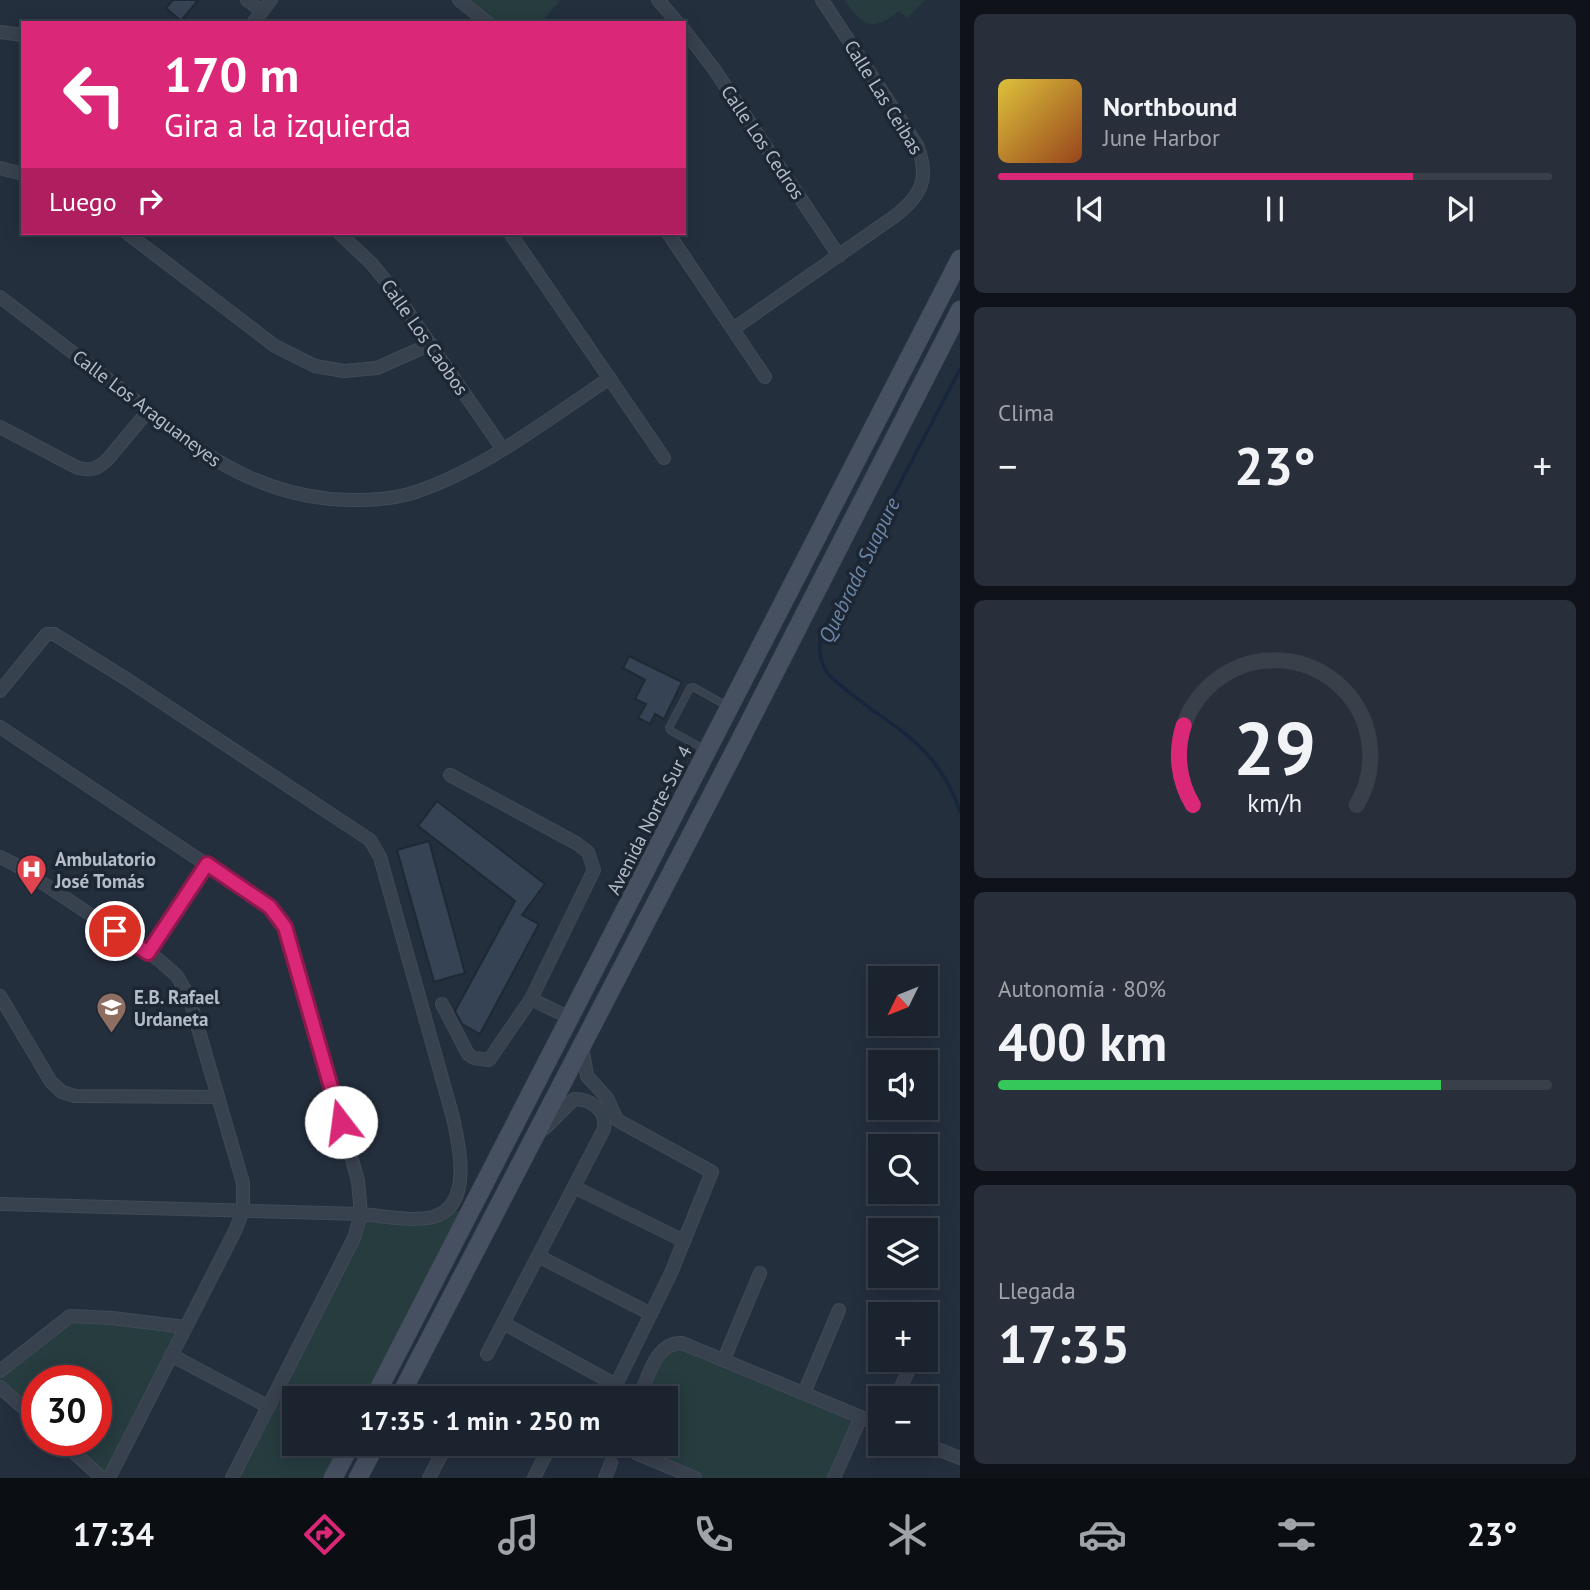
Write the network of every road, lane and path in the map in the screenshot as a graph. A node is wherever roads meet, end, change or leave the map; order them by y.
1 (247, 0) edge
2 (271, 0) edge
3 (459, 0) edge
4 (658, 0) edge
5 (822, 0) edge
6 (262, 11) junction
7 (254, 21) edge
8 (485, 21) edge
9 (676, 21) edge
10 (0, 32) edge
11 (686, 33) edge
12 (21, 35) edge
13 (0, 168) edge
14 (21, 173) edge
15 (130, 235) edge
16 (341, 235) edge
17 (516, 235) edge
18 (669, 235) edge
19 (839, 256) junction
20 (960, 260) edge
21 (0, 297) edge
22 (960, 310) edge
23 (733, 329) junction
24 (431, 344) junction
25 (765, 376) dead end
26 (610, 378) junction
27 (148, 411) junction
28 (0, 427) edge
29 (502, 448) junction
30 (664, 458) dead end
31 (0, 691) edge
32 (730, 708) junction
33 (0, 727) edge
34 (708, 751) junction
35 (450, 775) dead end
36 (0, 857) edge
37 (207, 864) junction
38 (148, 953) junction
39 (0, 996) edge
40 (531, 999) junction
41 (442, 1004) dead end
42 (570, 1018) junction
43 (582, 1045) junction
44 (587, 1076) junction
45 (218, 1097) junction
46 (574, 1099) junction
47 (603, 1103) junction
48 (533, 1140) junction
49 (574, 1187) junction
50 (0, 1204) edge
51 (447, 1209) junction
52 (243, 1211) junction
53 (469, 1213) junction
54 (361, 1214) junction
55 (684, 1241) junction
56 (538, 1256) junction
57 (760, 1273) dead end
58 (839, 1310) dead end
59 (651, 1314) junction
60 (503, 1323) junction
61 (185, 1327) junction
62 (487, 1354) dead end
63 (171, 1355) junction
64 (724, 1359) junction
65 (0, 1371) edge
66 (380, 1386) edge
67 (405, 1386) edge
68 (644, 1386) edge
69 (0, 1387) edge
70 (804, 1393) junction
71 (21, 1406) edge
72 (269, 1407) junction
73 (861, 1417) junction
74 (868, 1420) edge
75 (938, 1449) edge
76 (78, 1456) edge
77 (345, 1456) edge
78 (370, 1456) edge
79 (441, 1456) edge
80 (544, 1456) edge
81 (643, 1456) edge
82 (960, 1458) edge
83 (611, 1464) dead end
84 (102, 1478) edge
85 (109, 1478) edge
86 (232, 1478) edge
87 (333, 1478) edge
88 (358, 1478) edge
89 (429, 1478) edge
90 (534, 1478) edge
91 (606, 1478) edge
92 (695, 1478) edge
93 (834, 1478) edge

1 - 6 street
2 - 6 street
3 - 8 street
4 - 9 street
5 - 19 street, Calle Las Ceibas
6 - 7 street
10 - 12 street
11 - 19 street, Calle Los Cedros
13 - 14 street
15 - 24 street
16 - 24 street, Calle Los Caobos
17 - 26 street
18 - 23 street
19 - 23 street
20 - 32 main road, Avenida Norte-Sur 4
21 - 27 street, Calle Los Araguaneyes
22 - 43 main road
23 - 25 street
24 - 29 street, Calle Los Caobos
26 - 29 street, Calle Los Araguaneyes
26 - 30 street
27 - 28 street
27 - 29 street, Calle Los Araguaneyes
31 - 51 street
32 - 34 main road, Avenida Norte-Sur 4
32 - 34 lane
33 - 37 street
34 - 42 main road, Avenida Norte-Sur 4
35 - 40 street
36 - 38 street
37 - 38 street
37 - 54 street
38 - 45 street
39 - 45 street
40 - 41 street
40 - 42 street
42 - 53 main road, Avenida Norte-Sur 4
43 - 44 street
43 - 48 main road
44 - 46 street
44 - 47 street
45 - 52 street
46 - 47 street
46 - 48 street
47 - 49 street
47 - 55 street
48 - 67 main road
49 - 55 street
49 - 56 street
50 - 52 street
51 - 53 street
51 - 54 street
52 - 54 street
52 - 61 street
53 - 66 main road, Avenida Norte-Sur 4
54 - 72 street
55 - 59 street
56 - 59 street
56 - 60 street
57 - 64 street
58 - 70 street
59 - 60 street
60 - 62 street
61 - 63 street
61 - 65 street
63 - 72 street
63 - 85 street
64 - 68 street
64 - 70 street
69 - 71 street
70 - 73 street
72 - 86 street
73 - 74 street
73 - 93 street
75 - 82 street
76 - 84 street
77 - 87 main road
78 - 88 main road
79 - 89 street
80 - 90 street
81 - 92 street
83 - 91 street

